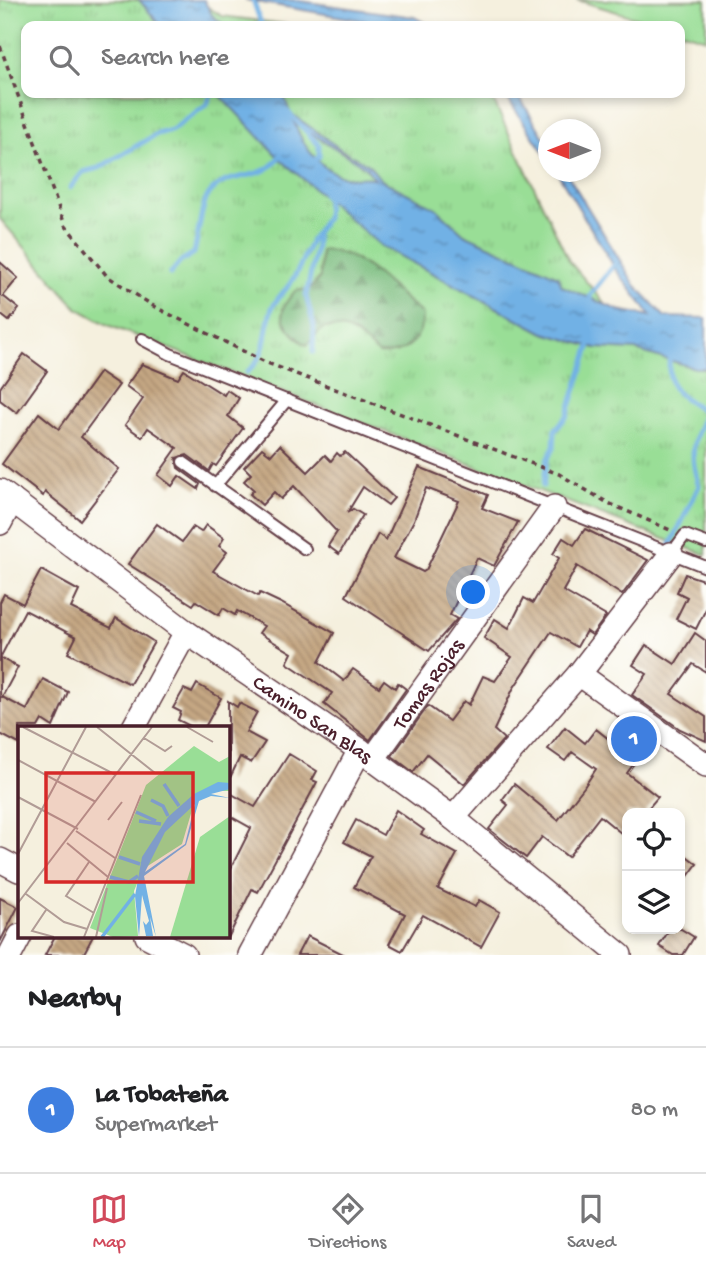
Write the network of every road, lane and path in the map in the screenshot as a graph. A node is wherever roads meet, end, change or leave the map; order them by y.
1 (0, 46) edge
2 (142, 339) dead end
3 (287, 400) junction
4 (183, 461) dead end
5 (215, 486) junction
6 (6, 495) edge
7 (554, 507) junction
8 (0, 523) edge
9 (672, 542) junction
10 (706, 543) edge
11 (305, 549) dead end
12 (706, 567) edge
13 (186, 632) junction
14 (579, 674) junction
15 (135, 726) edge
16 (366, 755) junction
17 (706, 765) edge
18 (453, 818) junction
19 (0, 860) edge
20 (18, 869) edge
21 (19, 937) edge
22 (149, 937) edge
23 (10, 955) edge
24 (184, 955) edge
25 (250, 955) edge
26 (620, 955) edge

1 - 9 path
2 - 3 lane
3 - 5 lane
3 - 7 lane
4 - 5 lane
5 - 11 lane
6 - 8 street
6 - 13 street, Camino San Blas
7 - 9 lane
7 - 16 street, Tomas Rojas
9 - 10 lane
9 - 12 lane
9 - 14 street
13 - 15 street
13 - 16 street, Camino San Blas
14 - 17 street
14 - 18 street
16 - 18 street, Camino San Blas
16 - 25 street, Tomas Rojas
18 - 26 street, Camino San Blas
19 - 20 street
21 - 23 street
22 - 24 street

